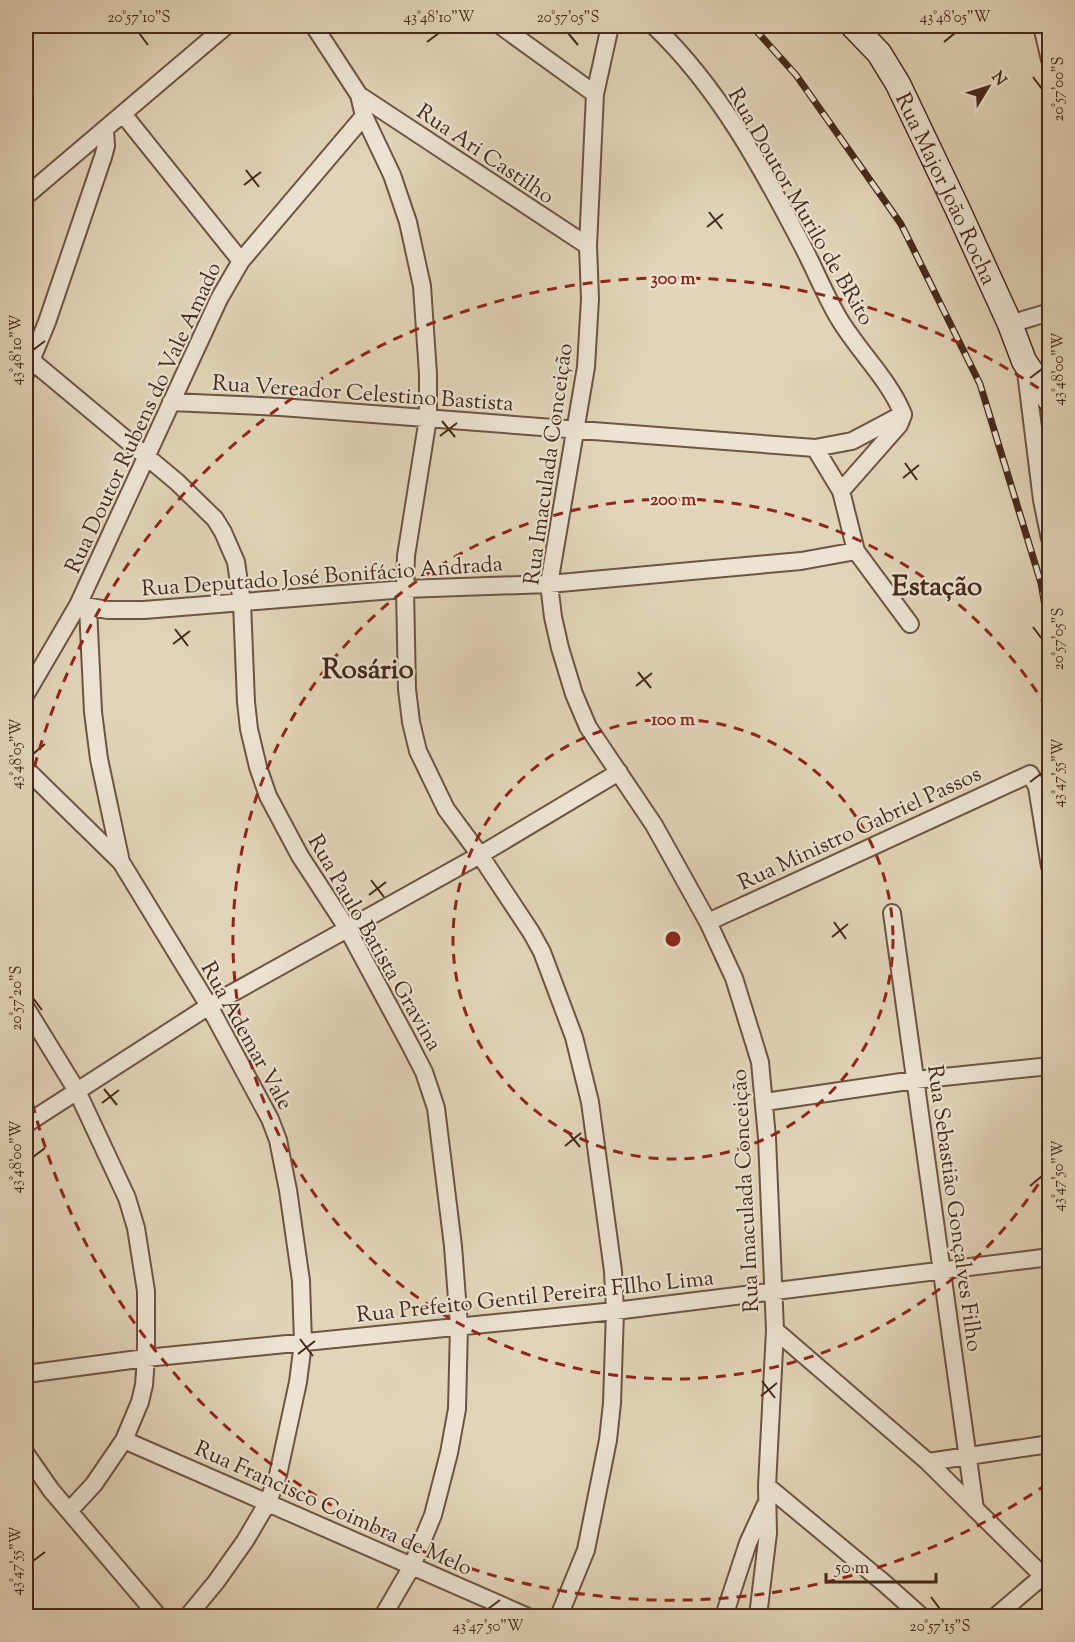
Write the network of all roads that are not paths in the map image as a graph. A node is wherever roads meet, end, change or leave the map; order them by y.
1 (226, 26) edge
2 (314, 26) edge
3 (501, 26) edge
4 (610, 26) edge
5 (654, 26) edge
6 (853, 26) edge
7 (1042, 26) edge
8 (1050, 60) edge
9 (595, 94) junction
10 (359, 95) junction
11 (123, 114) junction
12 (364, 116) junction
13 (105, 129) junction
14 (26, 196) edge
15 (588, 246) junction
16 (241, 261) junction
17 (1050, 312) edge
18 (1010, 324) junction
19 (1024, 361) junction
20 (28, 364) edge
21 (1050, 400) edge
22 (171, 402) junction
23 (903, 414) junction
24 (428, 418) junction
25 (574, 430) junction
26 (815, 448) junction
27 (146, 455) junction
28 (841, 490) junction
29 (1050, 539) edge
30 (856, 551) junction
31 (549, 584) junction
32 (405, 589) junction
33 (242, 603) junction
34 (83, 607) junction
35 (910, 624) dead end
36 (26, 694) edge
37 (26, 769) edge
38 (619, 772) junction
39 (480, 855) junction
40 (121, 862) junction
41 (1050, 867) edge
42 (892, 913) dead end
43 (708, 922) junction
44 (347, 928) junction
45 (209, 1006) junction
46 (26, 1008) edge
47 (1050, 1066) edge
48 (915, 1080) junction
49 (77, 1091) junction
50 (765, 1102) junction
51 (26, 1124) edge
52 (1050, 1257) edge
53 (941, 1270) junction
54 (773, 1293) junction
55 (615, 1311) junction
56 (459, 1325) junction
57 (775, 1329) junction
58 (303, 1343) junction
59 (146, 1358) junction
60 (26, 1374) edge
61 (124, 1440) junction
62 (1050, 1444) edge
63 (26, 1454) edge
64 (969, 1456) junction
65 (928, 1462) junction
66 (767, 1494) junction
67 (268, 1502) junction
68 (975, 1509) junction
69 (70, 1510) junction
70 (412, 1566) junction
71 (1046, 1580) edge
72 (158, 1617) edge
73 (188, 1617) edge
74 (383, 1617) edge
75 (526, 1617) edge
76 (559, 1617) edge
77 (724, 1617) edge
78 (758, 1617) edge
79 (921, 1617) edge
80 (996, 1617) edge

1 - 11 street
2 - 10 street
3 - 9 street
4 - 9 street, Rua Imaculada Conceição
5 - 23 street, Rua Doutor Murilo de BRito
6 - 18 main road, Rua Major João Rocha
7 - 8 street
9 - 15 street, Rua Imaculada Conceição
10 - 12 street
10 - 15 street, Rua Ari Castilho
11 - 13 street
11 - 16 street
12 - 16 street, Rua Doutor Rubens do Vale Amado
12 - 24 street
13 - 14 street
13 - 20 street
15 - 25 street, Rua Imaculada Conceição
16 - 22 street, Rua Doutor Rubens do Vale Amado
17 - 18 street
18 - 19 main road, Rua Major João Rocha
19 - 21 main road, Rua Major João Rocha
19 - 29 street, Rua Major João Rocha
20 - 27 street, Rua Paulo Batista Gravina
22 - 24 street, Rua Vereador Celestino Bastista
22 - 27 street, Rua Doutor Rubens do Vale Amado
23 - 26 street, Rua Vereador Celestino Bastista
23 - 28 street
24 - 25 street, Rua Vereador Celestino Bastista
24 - 32 street
25 - 26 street, Rua Vereador Celestino Bastista
25 - 31 street, Rua Imaculada Conceição
26 - 28 street
27 - 33 street, Rua Paulo Batista Gravina
27 - 34 street, Rua Doutor Rubens do Vale Amado
28 - 30 street
30 - 31 street, Rua Deputado José Bonifácio Andrada
30 - 35 street
31 - 32 street, Rua Deputado José Bonifácio Andrada
31 - 38 street, Rua Imaculada Conceição
32 - 33 street, Rua Deputado José Bonifácio Andrada
32 - 39 street
33 - 34 street, Rua Deputado José Bonifácio Andrada
33 - 44 street, Rua Paulo Batista Gravina
34 - 36 street, Rua Doutor Rubens do Vale Amado
34 - 40 street, Rua Ademar Vale
37 - 40 street
38 - 39 street
38 - 43 street, Rua Imaculada Conceição
39 - 44 street
39 - 55 street
40 - 45 street, Rua Ademar Vale
41 - 43 street, Rua Ministro Gabriel Passos
42 - 48 street, Rua Sebastião Gonçalves Filho
43 - 50 street, Rua Imaculada Conceição
44 - 45 street
44 - 56 street, Rua Paulo Batista Gravina
45 - 49 street
45 - 58 street, Rua Ademar Vale
46 - 49 street
47 - 48 street
48 - 50 street
48 - 53 street, Rua Sebastião Gonçalves Filho
49 - 51 street
49 - 59 street
50 - 54 street, Rua Imaculada Conceição
52 - 53 street, Rua Prefeito Gentil Pereira FIlho Lima
53 - 54 street, Rua Prefeito Gentil Pereira FIlho Lima
53 - 64 street, Rua Sebastião Gonçalves Filho
54 - 55 street, Rua Prefeito Gentil Pereira FIlho Lima
54 - 57 street, Rua Imaculada Conceição
55 - 56 street, Rua Prefeito Gentil Pereira FIlho Lima
55 - 76 street
56 - 58 street, Rua Prefeito Gentil Pereira FIlho Lima
56 - 70 street, Rua Paulo Batista Gravina
57 - 65 street
57 - 66 street, Rua Imaculada Conceição
58 - 59 street, Rua Prefeito Gentil Pereira FIlho Lima
58 - 67 street, Rua Ademar Vale
59 - 60 street, Rua Prefeito Gentil Pereira FIlho Lima
59 - 61 street
61 - 67 street, Rua Francisco Coimbra de Melo
61 - 69 street
62 - 64 street
63 - 69 street
64 - 65 street
64 - 68 street, Rua Sebastião Gonçalves Filho
65 - 68 street
66 - 77 street
66 - 78 street, Rua Imaculada Conceição
66 - 79 street
67 - 70 street, Rua Francisco Coimbra de Melo
67 - 73 street, Rua Ademar Vale
68 - 71 street
69 - 72 street
70 - 74 street, Rua Paulo Batista Gravina
70 - 75 street, Rua Francisco Coimbra de Melo
71 - 80 street

